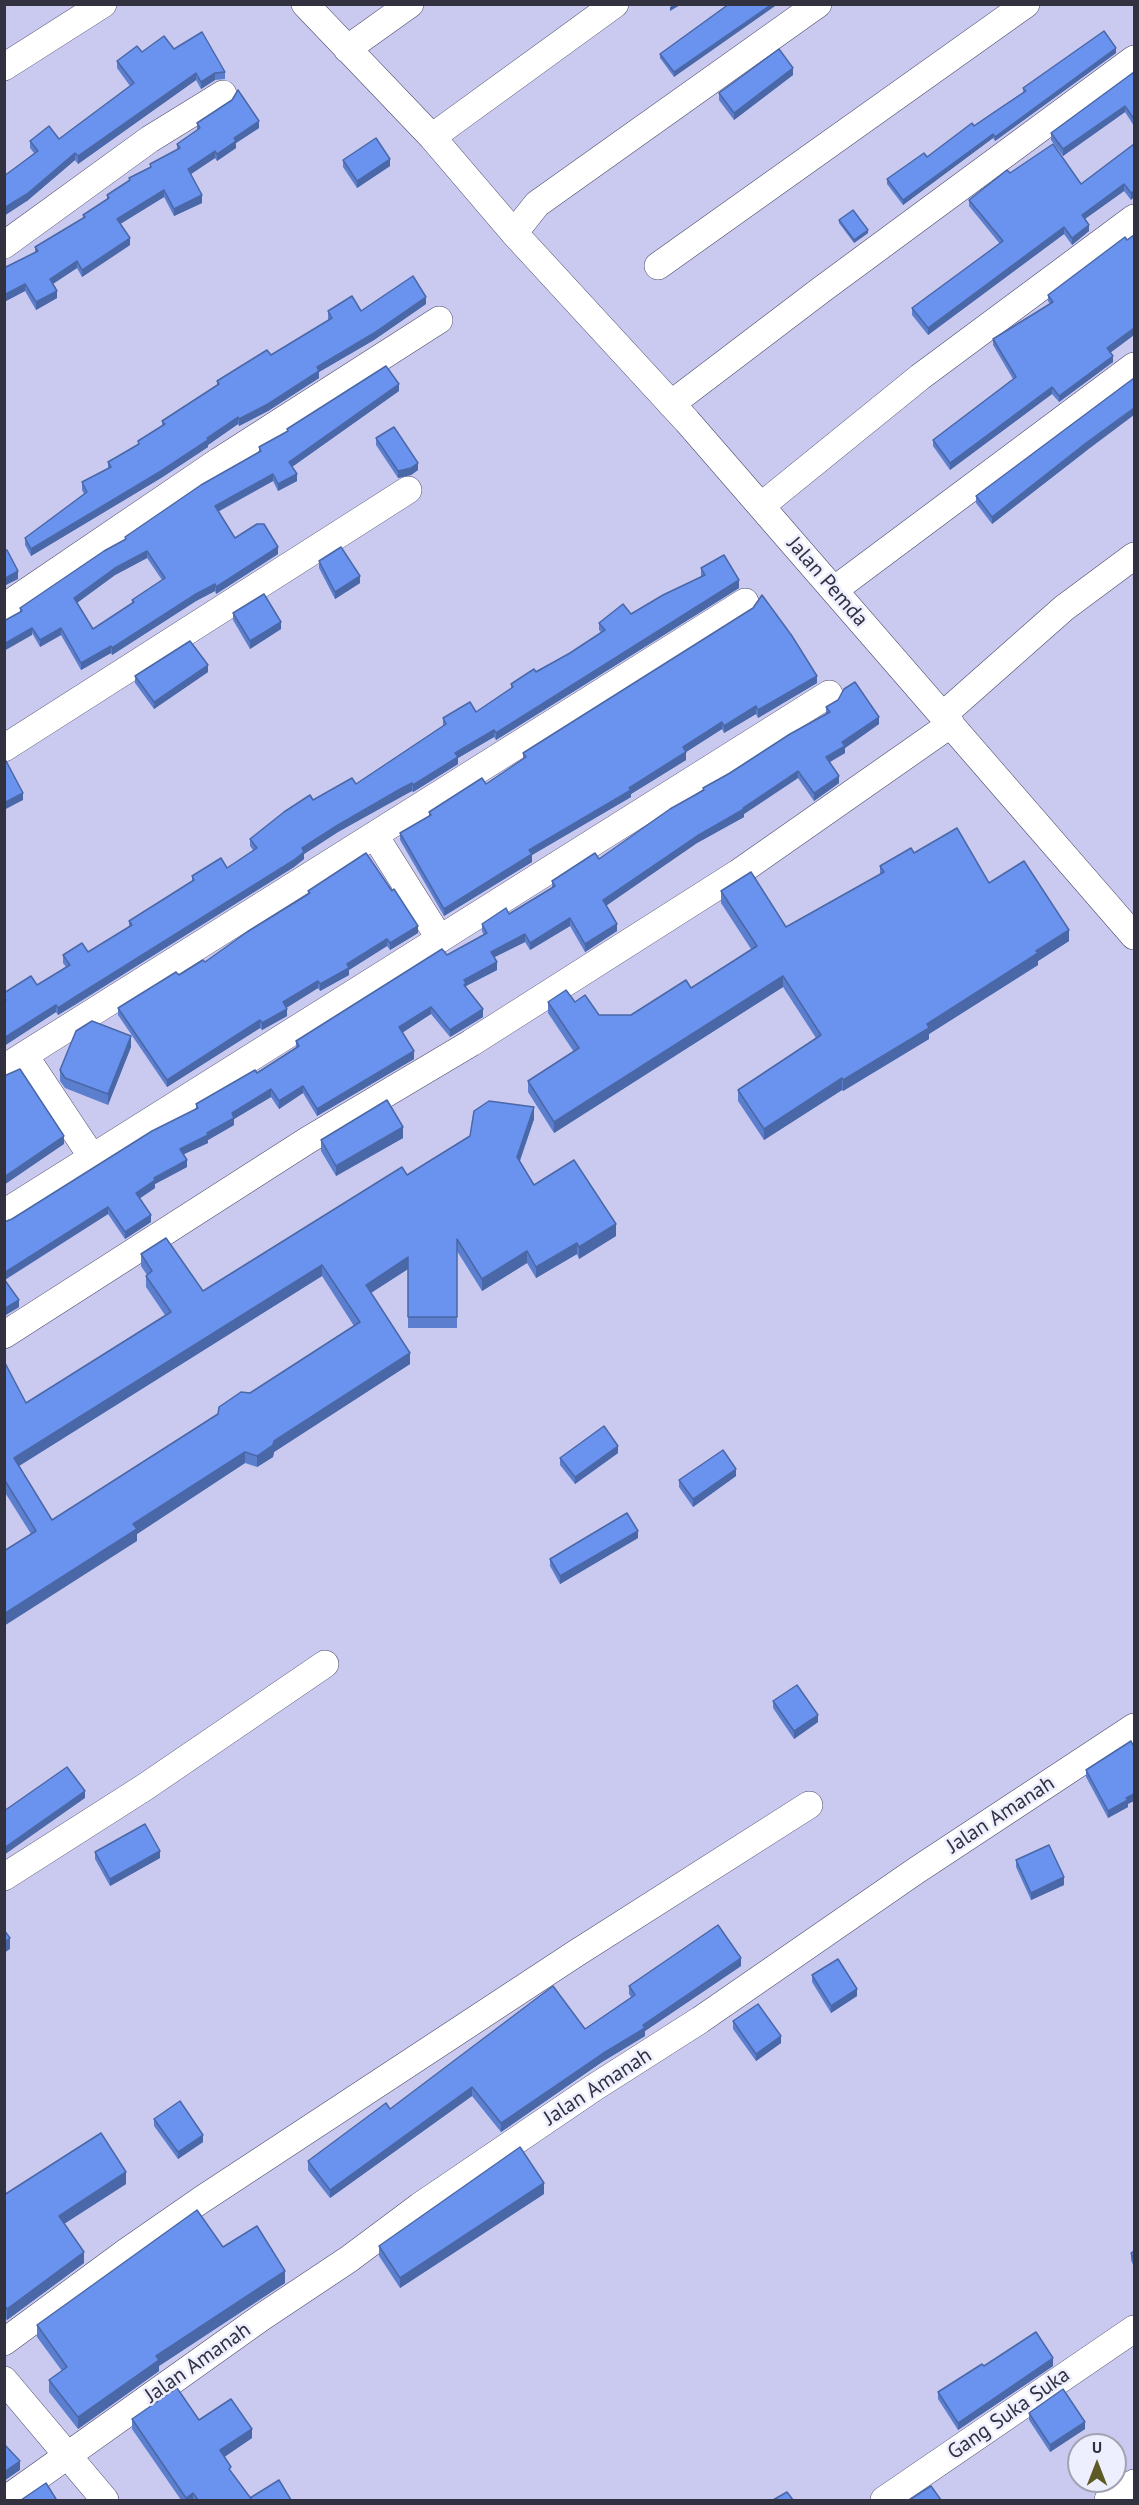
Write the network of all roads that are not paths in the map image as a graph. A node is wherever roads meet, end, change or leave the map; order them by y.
1 (103, 4) edge
2 (305, 4) edge
3 (410, 4) edge
4 (615, 4) edge
5 (818, 4) edge
6 (1026, 4) edge
7 (347, 49) junction
8 (1134, 59) edge
9 (4, 67) edge
10 (224, 94) dead end
11 (432, 137) junction
12 (1134, 218) edge
13 (514, 233) junction
14 (4, 245) edge
15 (658, 266) dead end
16 (439, 320) dead end
17 (1134, 366) edge
18 (671, 404) junction
19 (408, 490) dead end
20 (761, 506) junction
21 (1134, 556) edge
22 (834, 590) junction
23 (745, 602) dead end
24 (4, 607) edge
25 (829, 694) dead end
26 (947, 720) junction
27 (4, 748) edge
28 (375, 836) junction
29 (1134, 936) edge
30 (440, 939) junction
31 (15, 1062) edge
32 (92, 1157) junction
33 (4, 1213) edge
34 (4, 1335) edge
35 (326, 1664) dead end
36 (1134, 1726) edge
37 (809, 1805) dead end
38 (4, 1877) edge
39 (1134, 2329) edge
40 (4, 2342) edge
41 (4, 2380) edge
42 (67, 2456) junction
43 (1134, 2482) edge
44 (5, 2500) edge
45 (105, 2500) edge
46 (884, 2500) edge
47 (1108, 2500) edge

1 - 9 street
2 - 7 street, Jalan Pemda
3 - 7 street
4 - 11 street
5 - 13 street
6 - 15 street
7 - 11 street, Jalan Pemda
8 - 18 street
10 - 14 street
11 - 13 street, Jalan Pemda
12 - 20 street
13 - 18 street, Jalan Pemda
16 - 24 street
17 - 22 street
18 - 20 street, Jalan Pemda
19 - 27 street
20 - 22 street, Jalan Pemda
21 - 26 street
22 - 26 street, Jalan Pemda
23 - 28 street
25 - 30 street
26 - 29 street, Jalan Pemda
26 - 34 street
28 - 30 street
28 - 31 street
30 - 32 street
31 - 32 street
32 - 33 street
35 - 38 street
36 - 42 street, Jalan Amanah
37 - 40 street
39 - 46 street, Gang Suka Suka
41 - 42 street
42 - 44 street, Jalan Amanah
42 - 45 street
43 - 47 street

